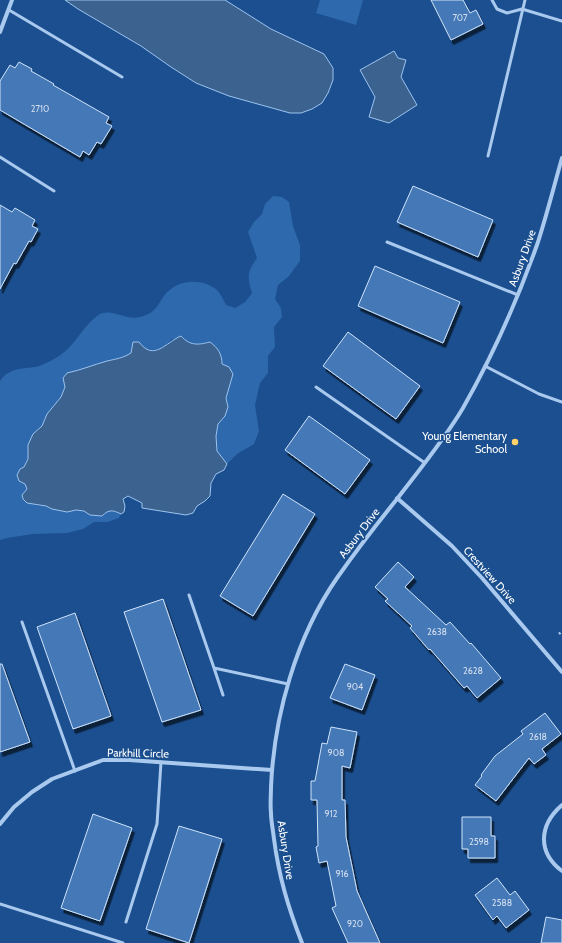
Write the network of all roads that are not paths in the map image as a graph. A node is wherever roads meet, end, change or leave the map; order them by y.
1 (12, 0) edge
2 (492, 0) edge
3 (524, 0) edge
4 (522, 9) junction
5 (9, 10) junction
6 (562, 21) edge
7 (0, 32) edge
8 (122, 78) dead end
9 (488, 156) dead end
10 (0, 157) edge
11 (562, 158) edge
12 (54, 191) dead end
13 (387, 242) dead end
14 (518, 295) junction
15 (485, 366) junction
16 (316, 386) dead end
17 (562, 402) edge
18 (425, 463) junction
19 (397, 498) junction
20 (189, 595) dead end
21 (22, 622) dead end
22 (214, 668) junction
23 (562, 672) edge
24 (288, 684) junction
25 (223, 696) dead end
26 (160, 762) junction
27 (272, 770) junction
28 (75, 771) junction
29 (562, 805) edge
30 (0, 824) edge
31 (562, 871) edge
32 (0, 904) edge
33 (126, 922) dead end
34 (123, 943) edge
35 (302, 943) edge

1 - 5 street
2 - 4 lane
3 - 4 lane
4 - 6 lane
4 - 9 lane
5 - 7 street
5 - 8 lane
10 - 12 lane
11 - 14 street, Asbury Drive
13 - 14 lane
14 - 15 street, Asbury Drive
15 - 17 lane
15 - 18 street, Asbury Drive
16 - 18 lane
18 - 19 street, Asbury Drive
19 - 23 street, Crestview Drive
19 - 24 street, Asbury Drive
20 - 22 lane
21 - 28 lane
22 - 24 lane
22 - 25 lane
24 - 27 street, Asbury Drive
26 - 27 street, Parkhill Circle
26 - 28 street, Parkhill Circle
26 - 33 lane
27 - 35 street, Asbury Drive
28 - 30 street, Parkhill Circle
29 - 31 street
32 - 34 lane

